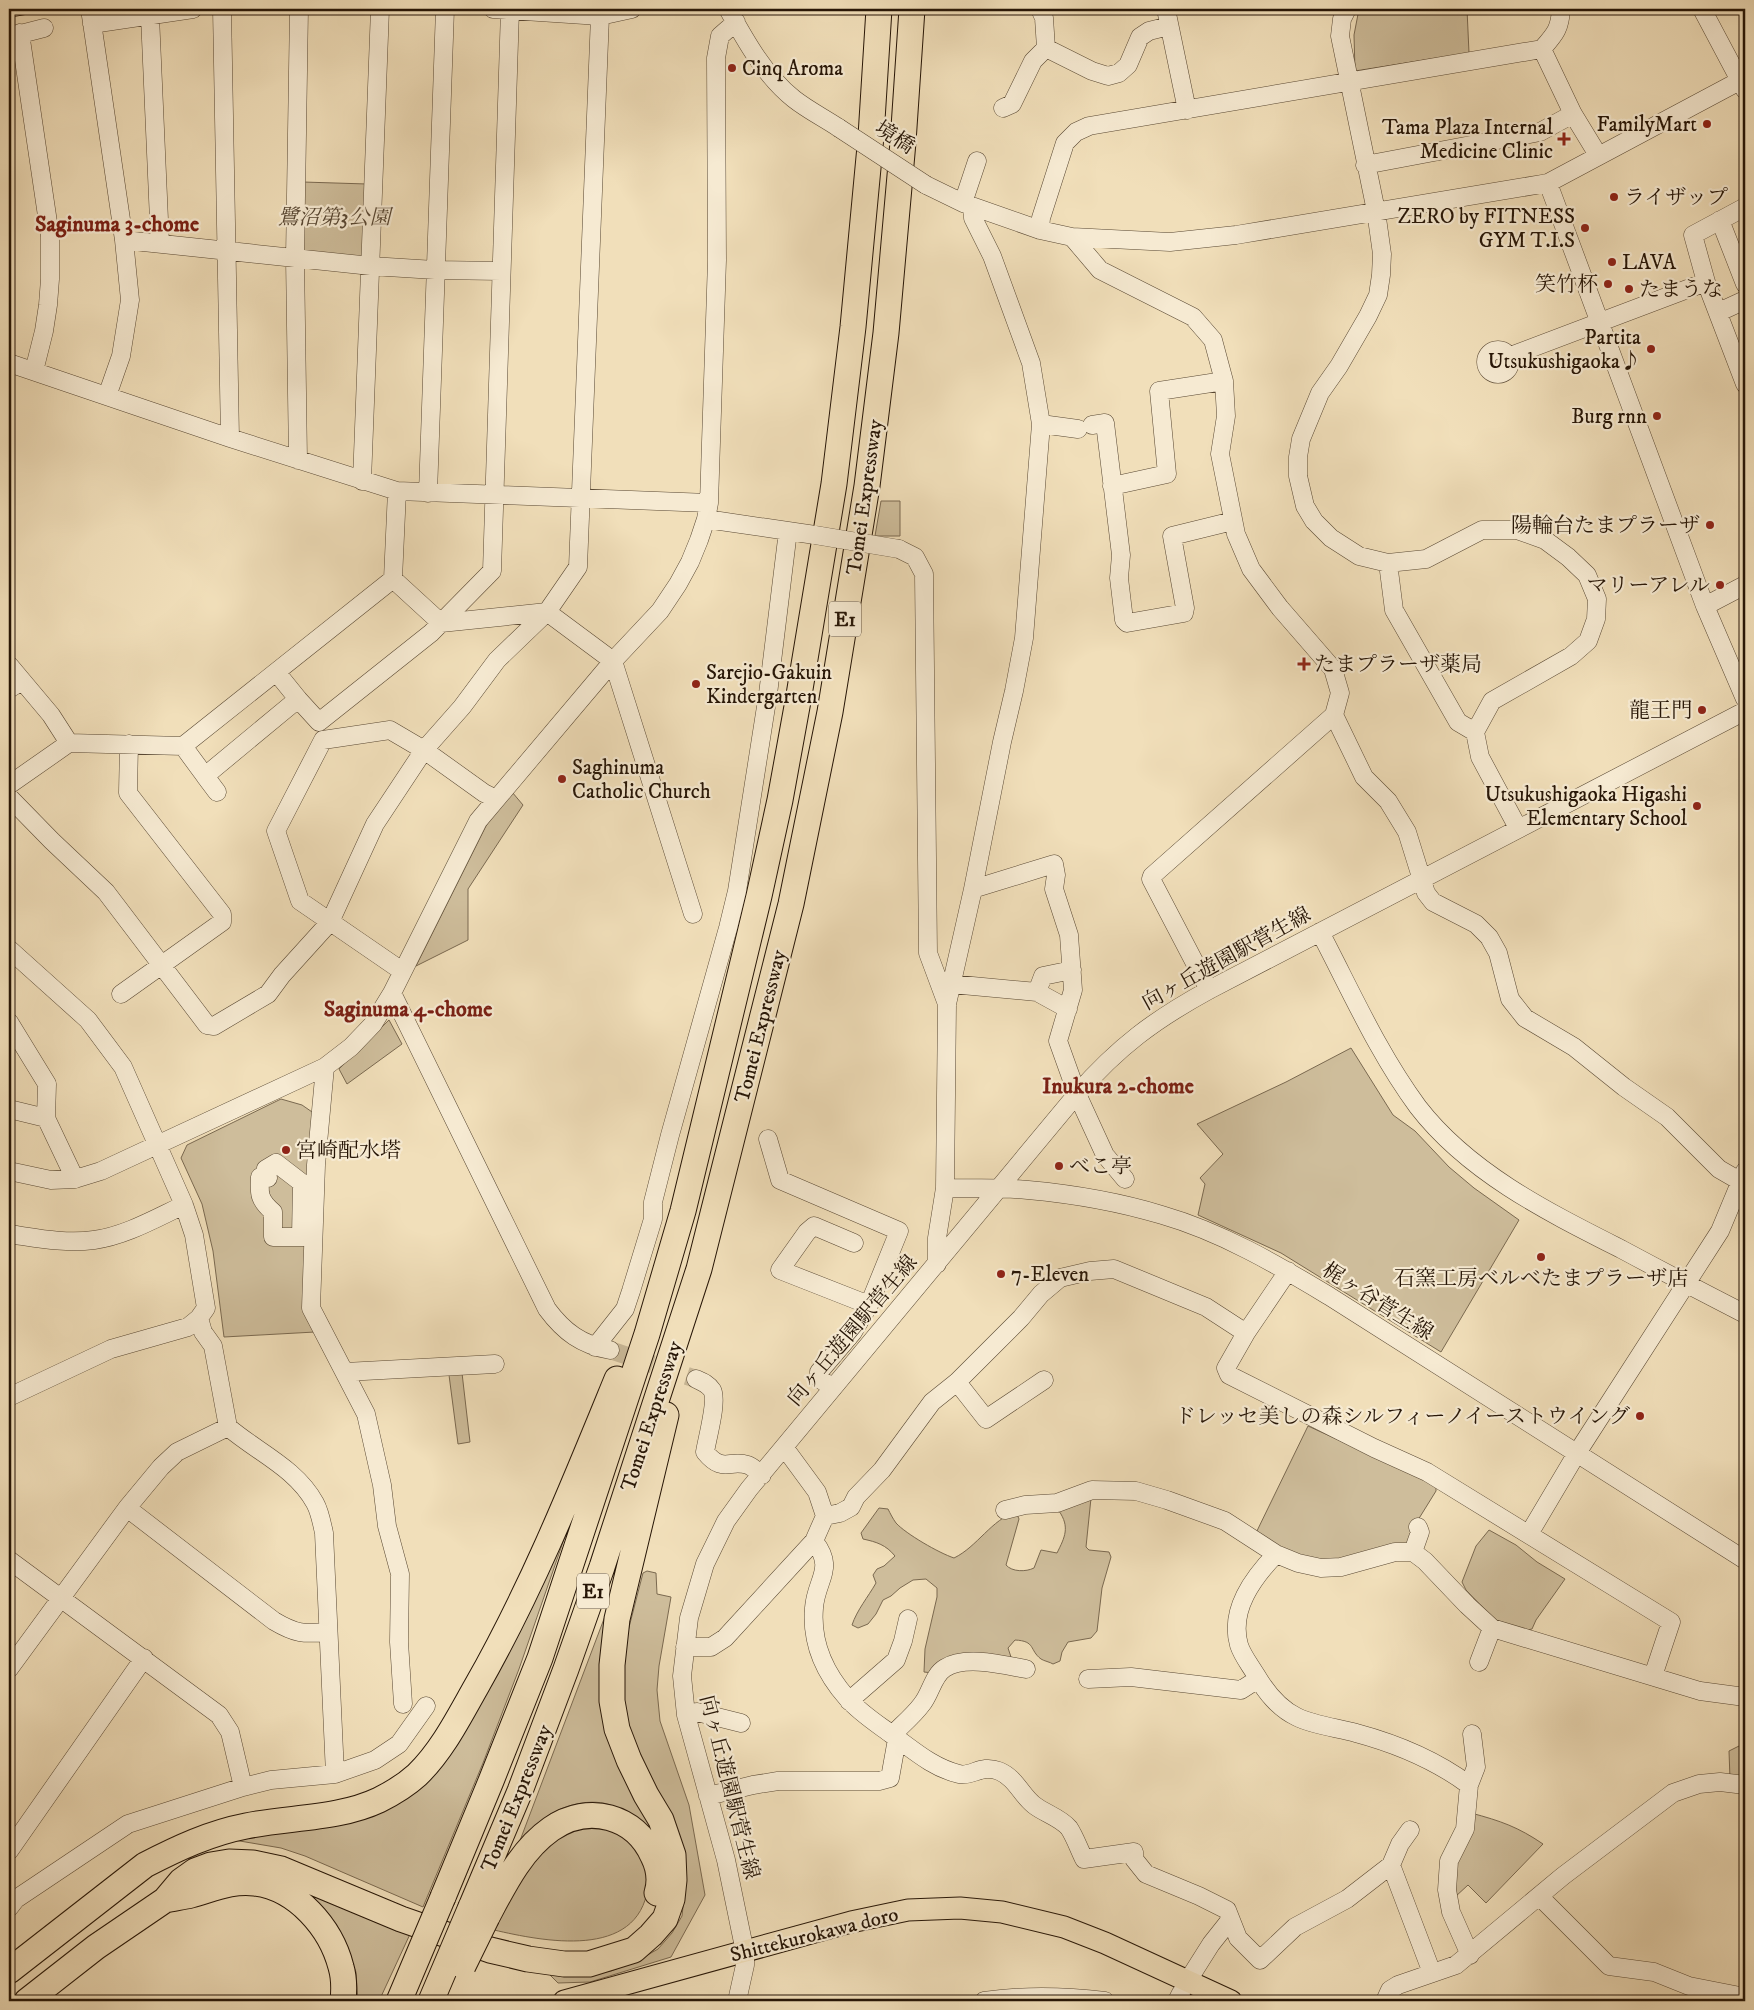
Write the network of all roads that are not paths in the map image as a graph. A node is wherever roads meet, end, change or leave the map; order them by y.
1 (193, 9) edge
2 (222, 9) edge
3 (299, 9) edge
4 (380, 9) edge
5 (445, 9) edge
6 (502, 9) edge
7 (632, 9) edge
8 (879, 9) edge
9 (912, 9) edge
10 (1040, 9) edge
11 (1166, 9) edge
12 (1347, 9) edge
13 (1561, 9) edge
14 (1702, 9) edge
15 (732, 15) edge
16 (91, 16) edge
17 (150, 16) junction
18 (600, 16) junction
19 (1169, 26) junction
20 (44, 28) dead end
21 (14, 35) edge
22 (1046, 48) junction
23 (1542, 49) junction
24 (1350, 83) junction
25 (1744, 83) edge
26 (1003, 108) dead end
27 (1187, 110) junction
28 (1573, 114) junction
29 (1598, 155) junction
30 (977, 161) dead end
31 (1365, 165) junction
32 (1548, 183) junction
33 (968, 205) junction
34 (1745, 207) edge
35 (1376, 211) junction
36 (1720, 220) junction
37 (1040, 230) junction
38 (1072, 237) junction
39 (124, 240) junction
40 (160, 243) junction
41 (225, 251) junction
42 (296, 258) junction
43 (371, 266) junction
44 (435, 270) junction
45 (502, 271) junction
46 (1706, 282) junction
47 (1745, 284) edge
48 (1745, 300) edge
49 (1719, 312) junction
50 (1599, 323) junction
51 (1508, 357) dead end
52 (9, 363) edge
53 (34, 371) junction
54 (1224, 381) junction
55 (1745, 384) edge
56 (107, 396) junction
57 (1041, 424) junction
58 (230, 438) junction
59 (298, 460) junction
60 (362, 481) junction
61 (1112, 486) junction
62 (397, 491) junction
63 (428, 492) junction
64 (494, 495) junction
65 (581, 499) junction
66 (707, 511) junction
67 (1233, 521) junction
68 (791, 531) junction
69 (1388, 563) junction
70 (393, 579) junction
71 (1745, 585) edge
72 (1705, 606) junction
73 (547, 612) junction
74 (441, 623) junction
75 (613, 661) junction
76 (9, 665) edge
77 (277, 673) junction
78 (15, 685) edge
79 (298, 699) junction
80 (1745, 699) edge
81 (1745, 711) edge
82 (1334, 715) junction
83 (1475, 732) junction
84 (70, 743) junction
85 (129, 744) junction
86 (184, 746) junction
87 (424, 750) junction
88 (206, 776) junction
89 (9, 786) edge
90 (217, 792) dead end
91 (9, 797) edge
92 (496, 799) junction
93 (1518, 828) junction
94 (1421, 878) junction
95 (973, 889) junction
96 (693, 914) dead end
97 (330, 922) junction
98 (1320, 932) junction
99 (9, 950) edge
100 (162, 966) junction
101 (1072, 970) junction
102 (402, 971) junction
103 (951, 984) junction
104 (1209, 990) junction
105 (1037, 992) junction
106 (392, 993) junction
107 (121, 994) dead end
108 (947, 1004) junction
109 (1068, 1010) junction
110 (9, 1022) edge
111 (325, 1067) junction
112 (1077, 1094) junction
113 (9, 1109) edge
114 (46, 1118) junction
115 (768, 1140) dead end
116 (158, 1146) junction
117 (9, 1171) edge
118 (1744, 1178) edge
119 (74, 1179) junction
120 (1125, 1179) dead end
121 (945, 1188) junction
122 (1000, 1189) junction
123 (836, 1204) junction
124 (184, 1205) junction
125 (814, 1226) junction
126 (9, 1234) edge
127 (854, 1243) dead end
128 (937, 1264) junction
129 (699, 1269) junction
130 (1288, 1271) junction
131 (665, 1277) junction
132 (1686, 1283) junction
133 (868, 1305) junction
134 (1745, 1314) edge
135 (199, 1318) junction
136 (1246, 1333) junction
137 (495, 1364) dead end
138 (345, 1372) junction
139 (696, 1379) tunnel mouth
140 (1044, 1380) dead end
141 (957, 1382) junction
142 (832, 1388) junction
143 (9, 1397) edge
144 (228, 1426) junction
145 (784, 1447) junction
146 (1577, 1453) junction
147 (762, 1475) junction
148 (127, 1508) junction
149 (1005, 1510) dead end
150 (825, 1516) junction
151 (1418, 1527) dead end
152 (1530, 1534) junction
153 (814, 1541) junction
154 (1412, 1552) junction
155 (1276, 1554) junction
156 (9, 1560) edge
157 (1745, 1560) edge
158 (61, 1597) junction
159 (908, 1619) dead end
160 (1492, 1628) junction
161 (328, 1632) junction
162 (685, 1648) junction
163 (144, 1658) junction
164 (1479, 1662) dead end
165 (9, 1668) edge
166 (1026, 1669) dead end
167 (1653, 1676) junction
168 (1088, 1677) dead end
169 (1258, 1679) junction
170 (1745, 1697) edge
171 (849, 1701) junction
172 (403, 1704) dead end
173 (426, 1706) dead end
174 (686, 1715) junction
175 (740, 1723) dead end
176 (1472, 1734) dead end
177 (894, 1737) junction
178 (335, 1774) junction
179 (1468, 1785) junction
180 (1745, 1785) edge
181 (243, 1787) junction
182 (708, 1796) junction
183 (1410, 1830) dead end
184 (9, 1851) edge
185 (169, 1852) junction
186 (1391, 1865) junction
187 (1539, 1896) junction
188 (165, 1900) junction
189 (11, 1901) edge
190 (479, 1912) junction
191 (1230, 1920) junction
192 (1470, 1955) junction
193 (745, 1958) junction
194 (9, 1971) edge
195 (1432, 1973) junction
196 (1186, 1994) edge
197 (1745, 1997) edge
198 (31, 2000) edge
199 (343, 2001) edge
200 (399, 2001) edge
201 (431, 2001) edge
202 (446, 2001) edge
203 (564, 2001) edge
204 (615, 2001) edge
205 (737, 2001) edge
206 (984, 2001) edge
207 (1105, 2001) edge
208 (1231, 2001) edge
209 (1385, 2001) edge

1 - 17 street
2 - 41 street
3 - 42 street
4 - 43 street
5 - 44 street
6 - 18 street
6 - 45 street
7 - 18 street
8 - 131 highway, Tomei Expressway / E1
9 - 129 highway, Tomei Expressway / E1
10 - 22 street
11 - 19 street
12 - 24 street
13 - 23 street
14 - 25 street
15 - 33 street, 境橋, bridge
15 - 66 street
16 - 17 street
16 - 39 street
17 - 40 street
18 - 65 street
19 - 22 street
19 - 27 street
20 - 21 street
21 - 53 street
22 - 26 street
23 - 24 street
23 - 28 street
24 - 27 street
24 - 31 street
25 - 29 street
27 - 37 street
28 - 29 street
28 - 31 street
29 - 32 street
30 - 33 street
31 - 35 street
32 - 35 street, 境橋
32 - 50 street
33 - 37 street, 境橋
33 - 57 street
34 - 36 street
35 - 38 street, 境橋
35 - 69 street
36 - 46 street
36 - 47 street
37 - 38 street, 境橋
38 - 54 street
39 - 40 street
39 - 56 street
40 - 41 street
41 - 42 street
41 - 58 street
42 - 43 street
42 - 59 street
43 - 44 street
43 - 60 street
44 - 45 street
44 - 63 street
45 - 64 street
46 - 49 street
46 - 50 street
48 - 49 street
49 - 55 street
50 - 51 street
50 - 72 street
52 - 53 street
53 - 56 street
54 - 61 street
54 - 67 street
56 - 58 street
57 - 61 street
57 - 95 street
58 - 59 street
59 - 60 street
60 - 62 street
61 - 67 street
62 - 63 street
62 - 70 street
63 - 64 street
64 - 65 street
64 - 74 street
65 - 66 street
65 - 73 street
66 - 68 street
66 - 75 street
67 - 82 street
68 - 106 street
68 - 108 street, bridge
69 - 83 street
69 - 83 street
70 - 74 street
70 - 77 street
71 - 72 street
72 - 80 street
73 - 74 street
73 - 75 street
73 - 87 street
74 - 79 street
75 - 92 street
75 - 96 street
76 - 78 street
77 - 79 street
77 - 86 street
78 - 84 street
79 - 88 street
81 - 93 street, 向ヶ丘遊園駅菅生線
82 - 94 street
82 - 104 street
83 - 93 street
84 - 85 street
84 - 89 street
85 - 86 street
85 - 100 street
86 - 88 street
87 - 92 street
87 - 97 street
87 - 97 street
88 - 90 street
91 - 100 street
92 - 102 street
93 - 94 street, 向ヶ丘遊園駅菅生線
94 - 98 street, 向ヶ丘遊園駅菅生線
94 - 118 street
95 - 101 street
95 - 103 street
97 - 100 street
97 - 102 street
98 - 104 street, 向ヶ丘遊園駅菅生線
98 - 132 street
99 - 116 street
100 - 107 street
101 - 105 street
101 - 109 street
102 - 106 street
103 - 105 street
103 - 108 street
104 - 112 street, 向ヶ丘遊園駅菅生線
105 - 109 street
106 - 111 street
108 - 121 street
109 - 112 street
110 - 114 street
111 - 116 street
111 - 138 street
112 - 120 street
112 - 122 street, 向ヶ丘遊園駅菅生線
113 - 114 street
114 - 119 street
115 - 123 street
116 - 119 street
116 - 124 street
117 - 119 street
118 - 132 street
121 - 122 street, 梶ヶ谷菅生線
121 - 128 street
122 - 128 street, 向ヶ丘遊園駅菅生線
122 - 130 street, 梶ヶ谷菅生線
123 - 125 street
123 - 133 street
124 - 126 street
124 - 135 street
125 - 127 street
125 - 133 street
128 - 142 street, 向ヶ丘遊園駅菅生線
129 - 188 highway
129 - 190 highway, Tomei Expressway / E1
130 - 136 street
130 - 146 street, 梶ヶ谷菅生線
131 - 185 highway
131 - 200 highway, Tomei Expressway / E1, bridge
132 - 134 street
132 - 146 street
133 - 142 street
135 - 143 street
135 - 144 street
136 - 141 street
136 - 152 street
137 - 138 street
138 - 172 street
139 - 147 street
140 - 141 street
141 - 150 street
142 - 145 street, 向ヶ丘遊園駅菅生線
144 - 148 street
144 - 161 street
145 - 147 street, 向ヶ丘遊園駅菅生線
145 - 150 street
146 - 152 street
146 - 157 street, 梶ヶ谷菅生線
147 - 162 street, 向ヶ丘遊園駅菅生線
148 - 158 street
148 - 161 street
149 - 155 street
150 - 153 street
151 - 154 street
152 - 167 street
153 - 162 street
153 - 171 street
154 - 155 street
154 - 160 street
155 - 169 street
156 - 158 street
158 - 163 street
158 - 165 street
159 - 171 street
160 - 164 street
160 - 167 street
161 - 178 street
162 - 174 street, 向ヶ丘遊園駅菅生線
163 - 181 street
163 - 184 street
166 - 177 street
167 - 170 street
168 - 169 street
169 - 179 street
171 - 177 street
173 - 178 street
174 - 175 street
174 - 182 street, 向ヶ丘遊園駅菅生線
176 - 179 street
177 - 182 street
177 - 191 street
178 - 181 street
179 - 192 street
180 - 187 street
181 - 189 street
182 - 193 street, 向ヶ丘遊園駅菅生線
183 - 186 street
185 - 190 highway
185 - 194 highway
186 - 191 street
186 - 195 street
187 - 192 street
187 - 197 street
188 - 198 highway
188 - 199 highway
190 - 201 highway, Tomei Expressway / E1, bridge
190 - 202 highway, bridge
191 - 196 street
192 - 195 street
193 - 196 main road, Shittekurokawa doro
193 - 203 main road, Shittekurokawa doro
193 - 204 main road, Shittekurokawa doro
193 - 205 street
195 - 209 street
196 - 208 main road, Shittekurokawa doro
206 - 207 street

